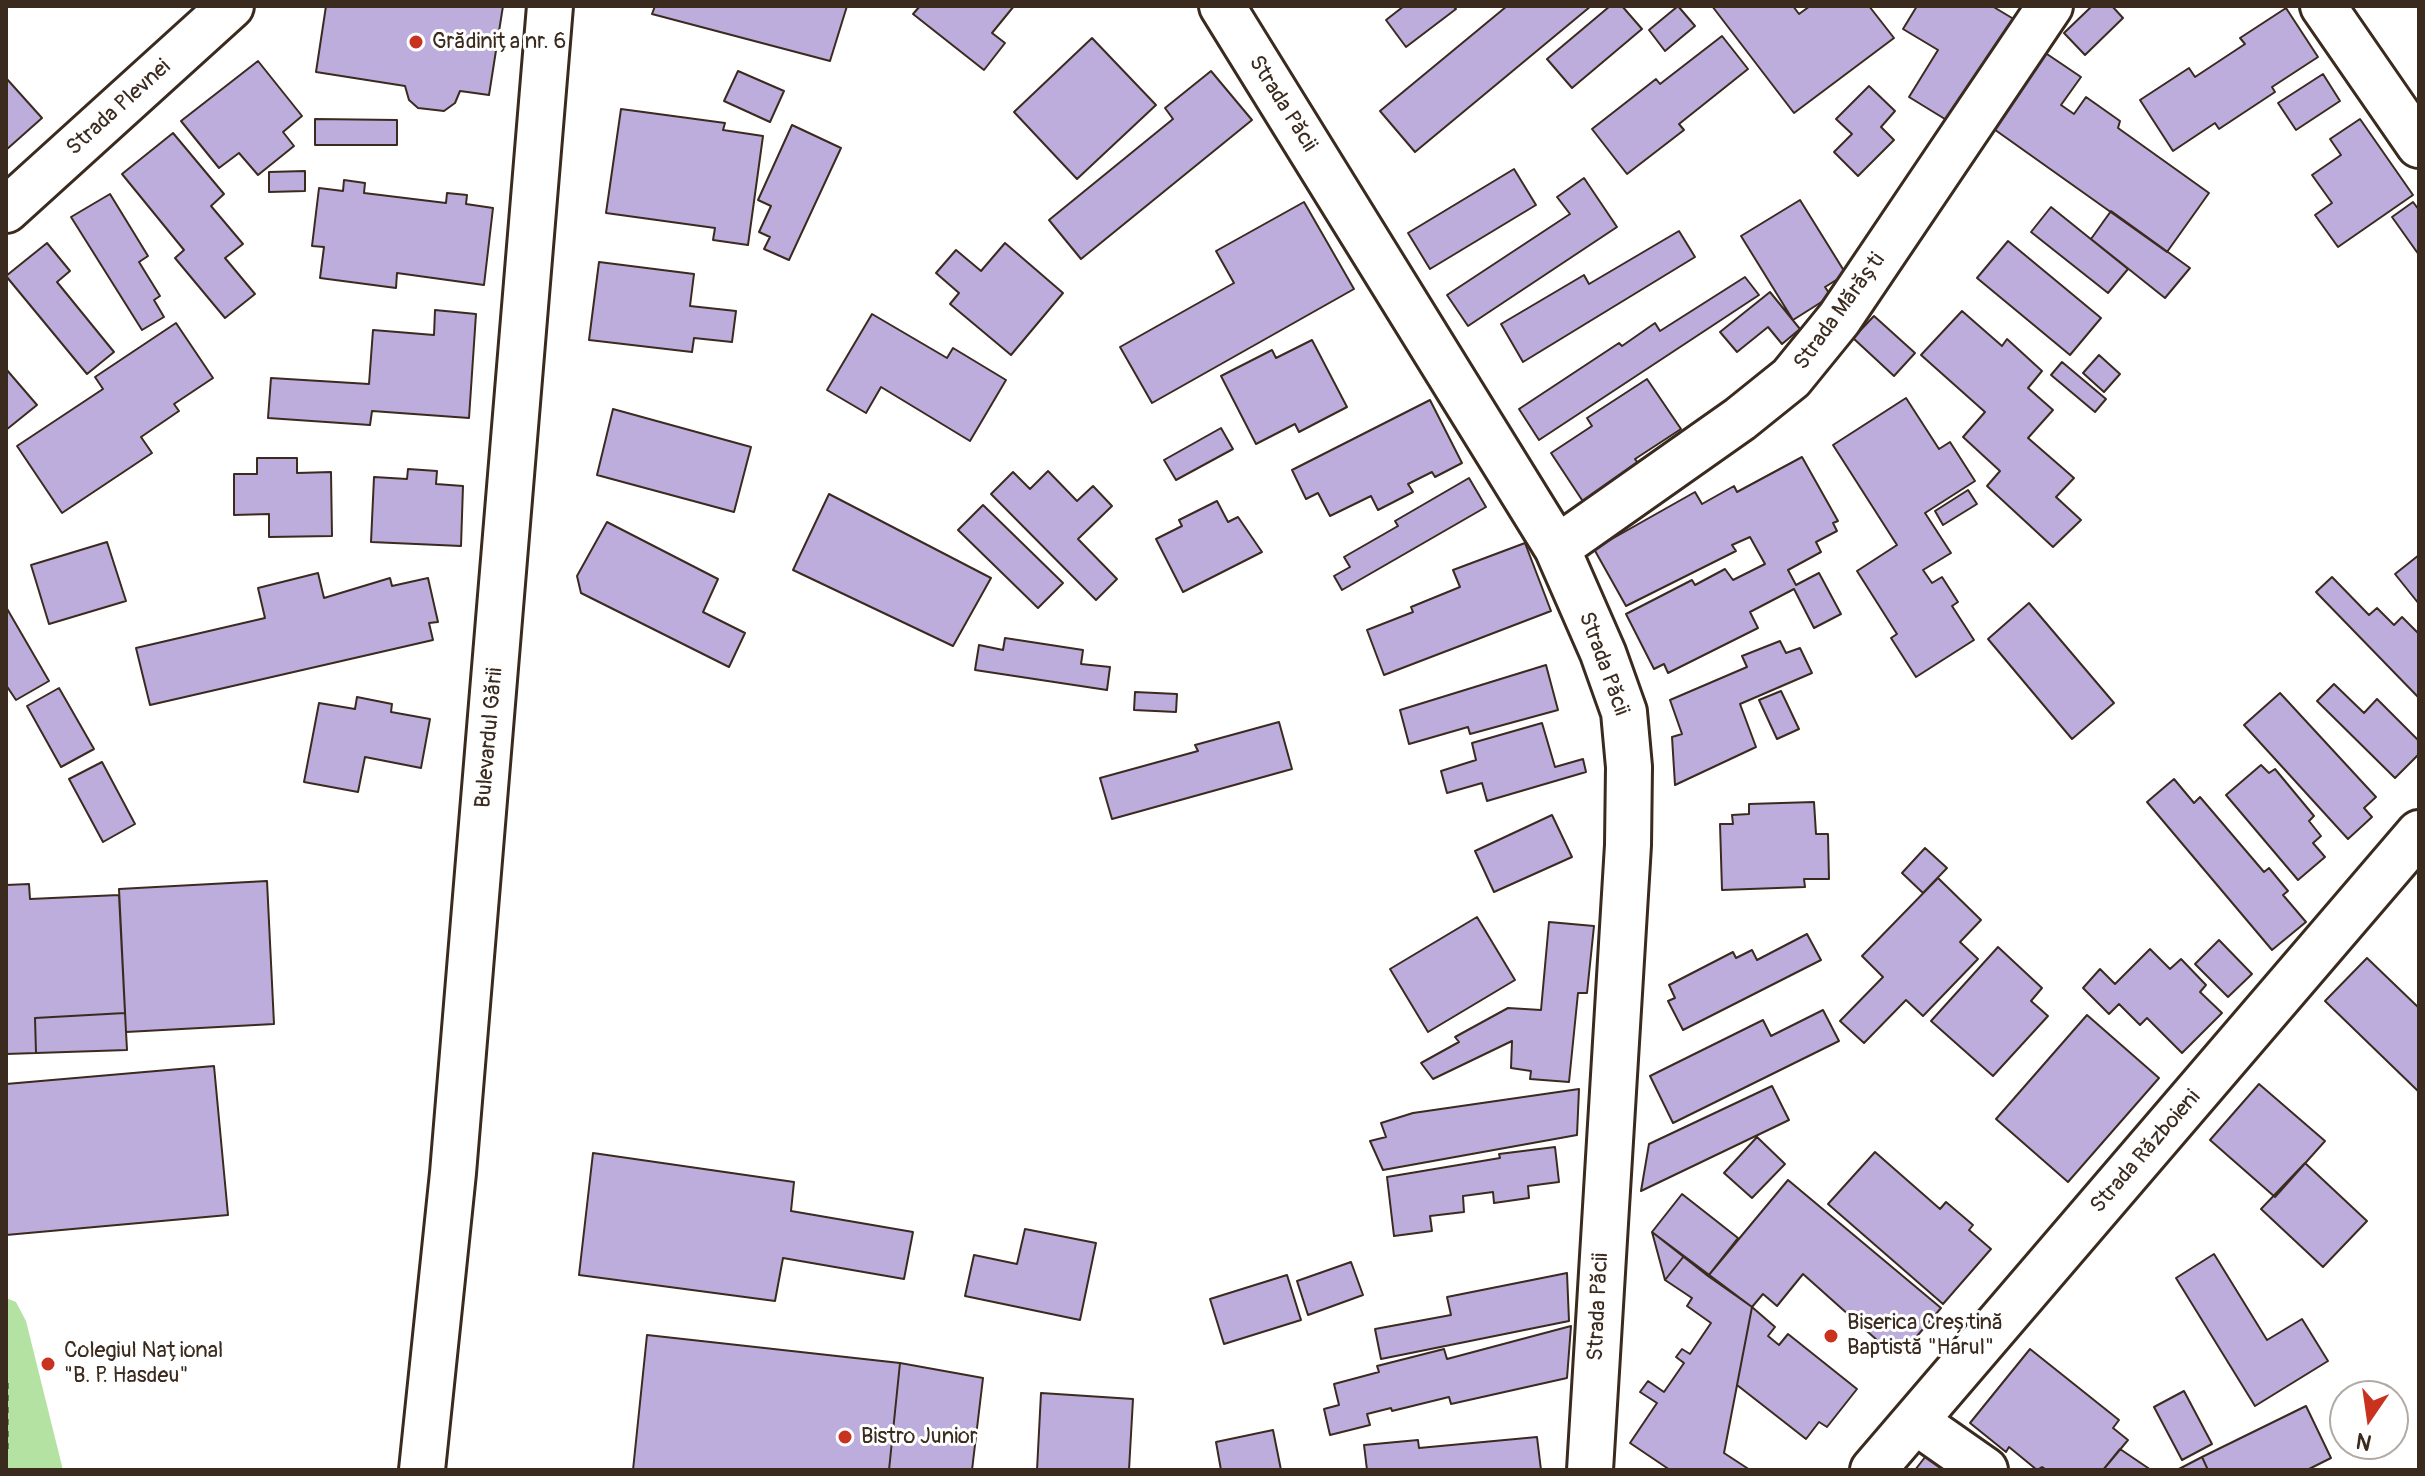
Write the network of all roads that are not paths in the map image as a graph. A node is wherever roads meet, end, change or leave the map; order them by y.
1 (231, 6) edge
2 (550, 6) edge
3 (1222, 6) edge
4 (2050, 6) edge
5 (2323, 6) edge
6 (2419, 145) edge
7 (6, 210) edge
8 (1557, 548) junction
9 (2419, 833) edge
10 (1915, 1421) junction
11 (422, 1470) edge
12 (1590, 1470) edge
13 (1873, 1470) edge
14 (1985, 1470) edge

1 - 7 street, Strada Plevnei
2 - 11 street, Bulevardul Gării
3 - 8 street, Strada Păcii
4 - 8 street, Strada Mărăști
5 - 6 street
8 - 12 street, Strada Păcii
9 - 10 street, Strada Războieni
10 - 13 street, Strada Războieni
10 - 14 street

